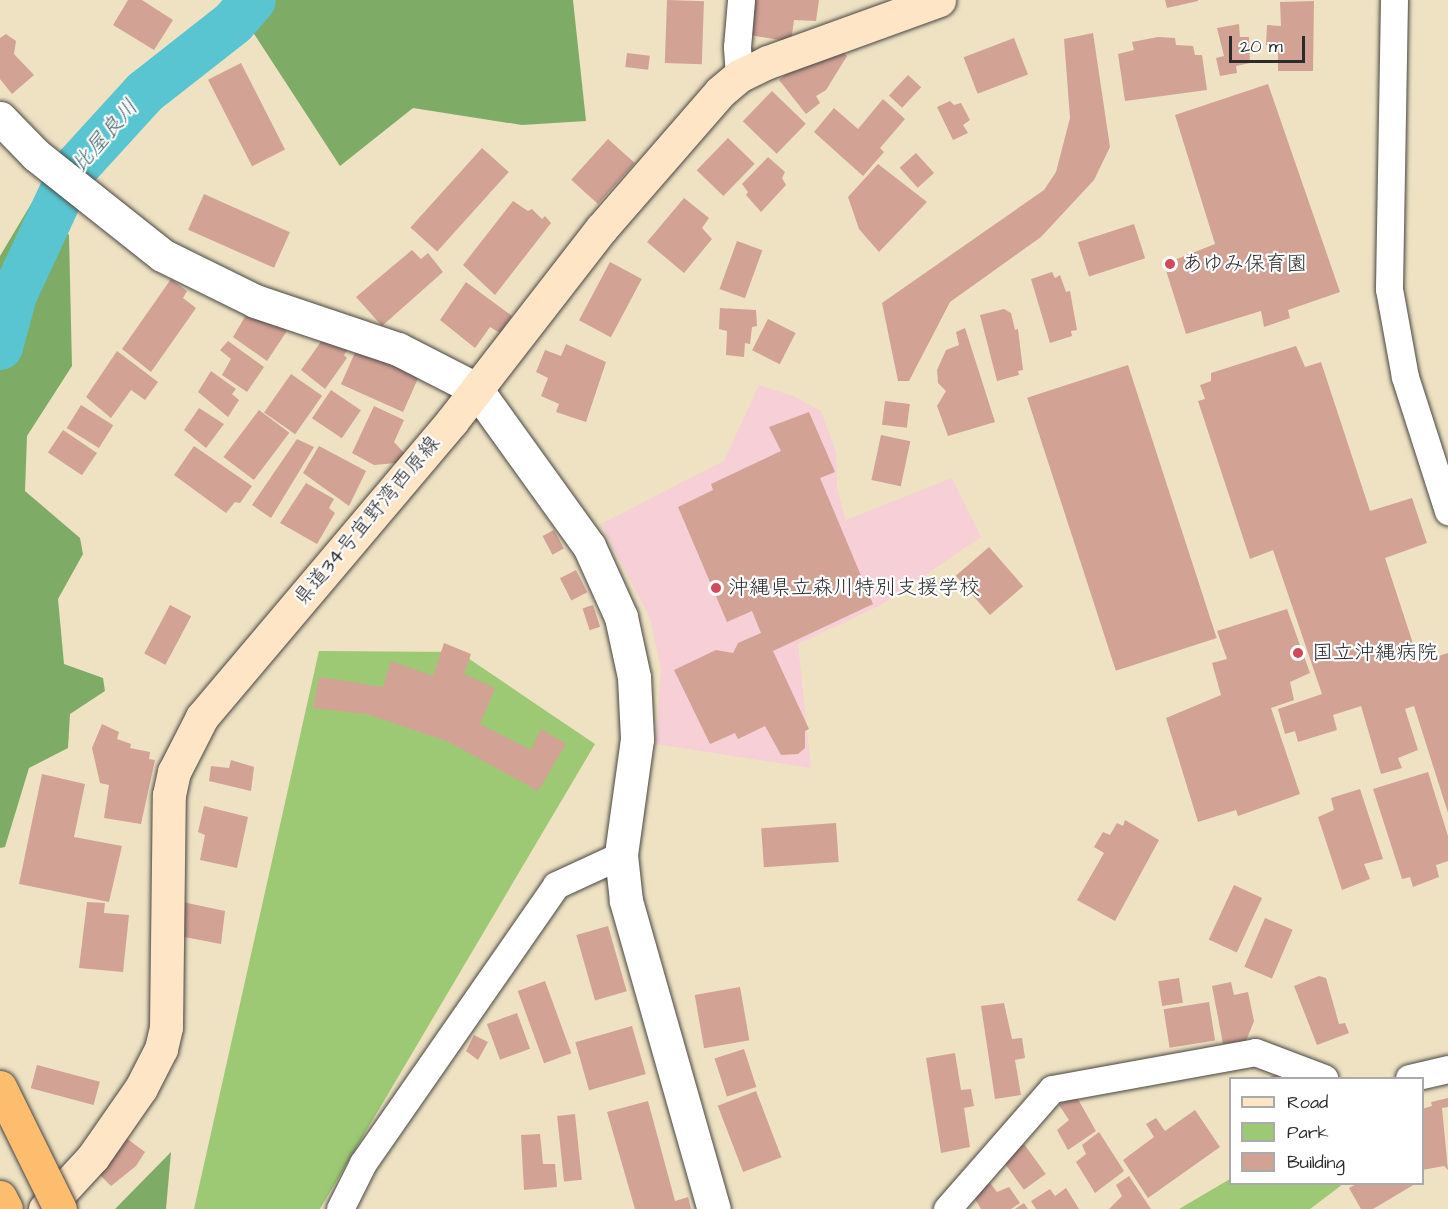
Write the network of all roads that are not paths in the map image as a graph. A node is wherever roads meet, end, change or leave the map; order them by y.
1 (741, 0) edge
2 (939, 0) edge
3 (1394, 0) edge
4 (739, 76) junction
5 (0, 118) edge
6 (476, 389) junction
7 (1448, 511) edge
8 (621, 855) junction
9 (1448, 1069) edge
10 (1321, 1077) edge
11 (1413, 1077) edge
12 (0, 1087) edge
13 (0, 1197) edge
14 (6, 1209) edge
15 (45, 1209) edge
16 (60, 1209) edge
17 (340, 1209) edge
18 (714, 1209) edge
19 (947, 1209) edge

1 - 4 street
2 - 4 main road, 県道34号宜野湾西原線
3 - 7 street
4 - 6 main road, 県道34号宜野湾西原線
5 - 6 street
6 - 8 street
6 - 15 main road, 県道34号宜野湾西原線
8 - 17 street
8 - 18 street
9 - 11 street
10 - 19 street
12 - 16 highway, bridge
13 - 14 highway

